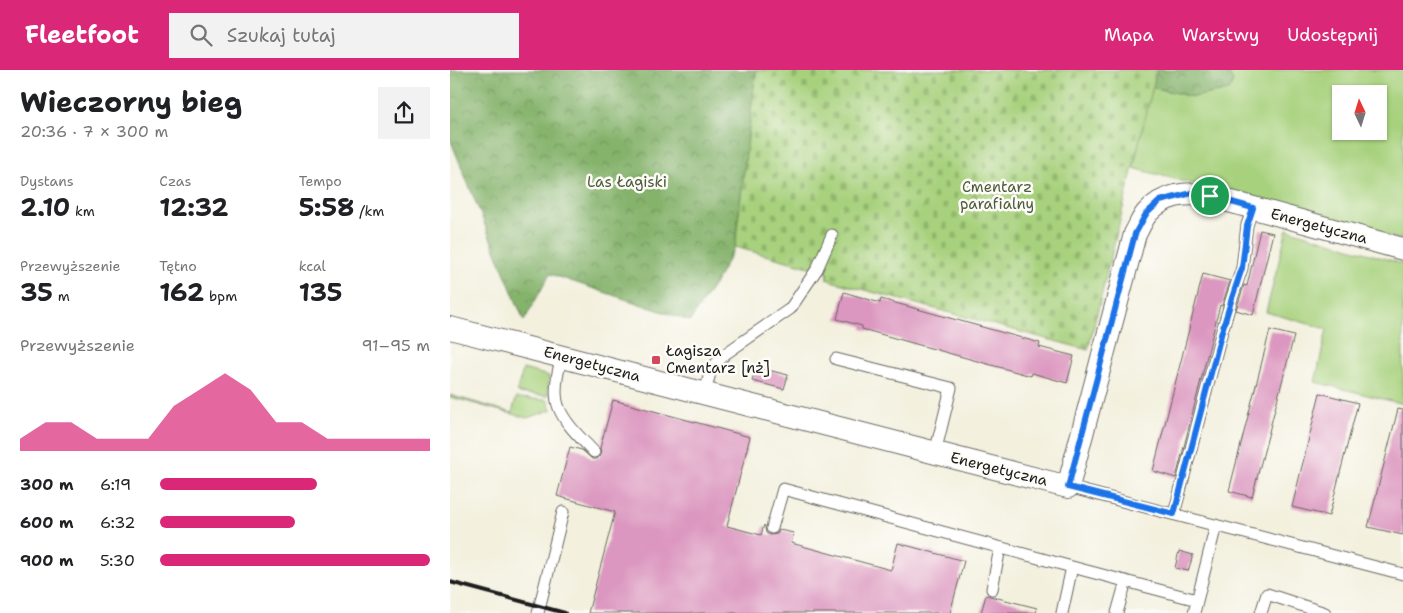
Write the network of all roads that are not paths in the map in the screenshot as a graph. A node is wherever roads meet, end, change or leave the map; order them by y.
1 (1253, 208) junction
2 (832, 235) dead end
3 (1403, 249) edge
4 (450, 328) edge
5 (562, 356) junction
6 (836, 359) dead end
7 (704, 393) junction
8 (594, 452) dead end
9 (935, 453) junction
10 (1068, 487) junction
11 (563, 512) dead end
12 (1174, 514) junction
13 (1216, 526) junction
14 (772, 528) dead end
15 (1000, 548) junction
16 (1072, 567) junction
17 (1403, 574) edge
18 (1126, 581) junction
19 (992, 589) dead end
20 (1197, 600) junction
21 (538, 613) edge
22 (1062, 613) edge
23 (1117, 613) edge
24 (1194, 613) edge
25 (1261, 613) edge
26 (1325, 613) edge

1 - 3 street, Energetyczna
1 - 10 street, Energetyczna
1 - 12 lane
2 - 7 lane
4 - 5 street, Energetyczna
5 - 7 street, Energetyczna
5 - 8 lane
6 - 9 lane
7 - 9 street, Energetyczna
9 - 10 street, Energetyczna
10 - 12 lane
11 - 21 lane
12 - 13 lane
13 - 17 lane
13 - 20 lane
14 - 15 lane
15 - 16 lane
15 - 19 lane
16 - 18 lane
16 - 22 lane
18 - 20 lane
18 - 23 lane
20 - 24 lane
25 - 26 lane

